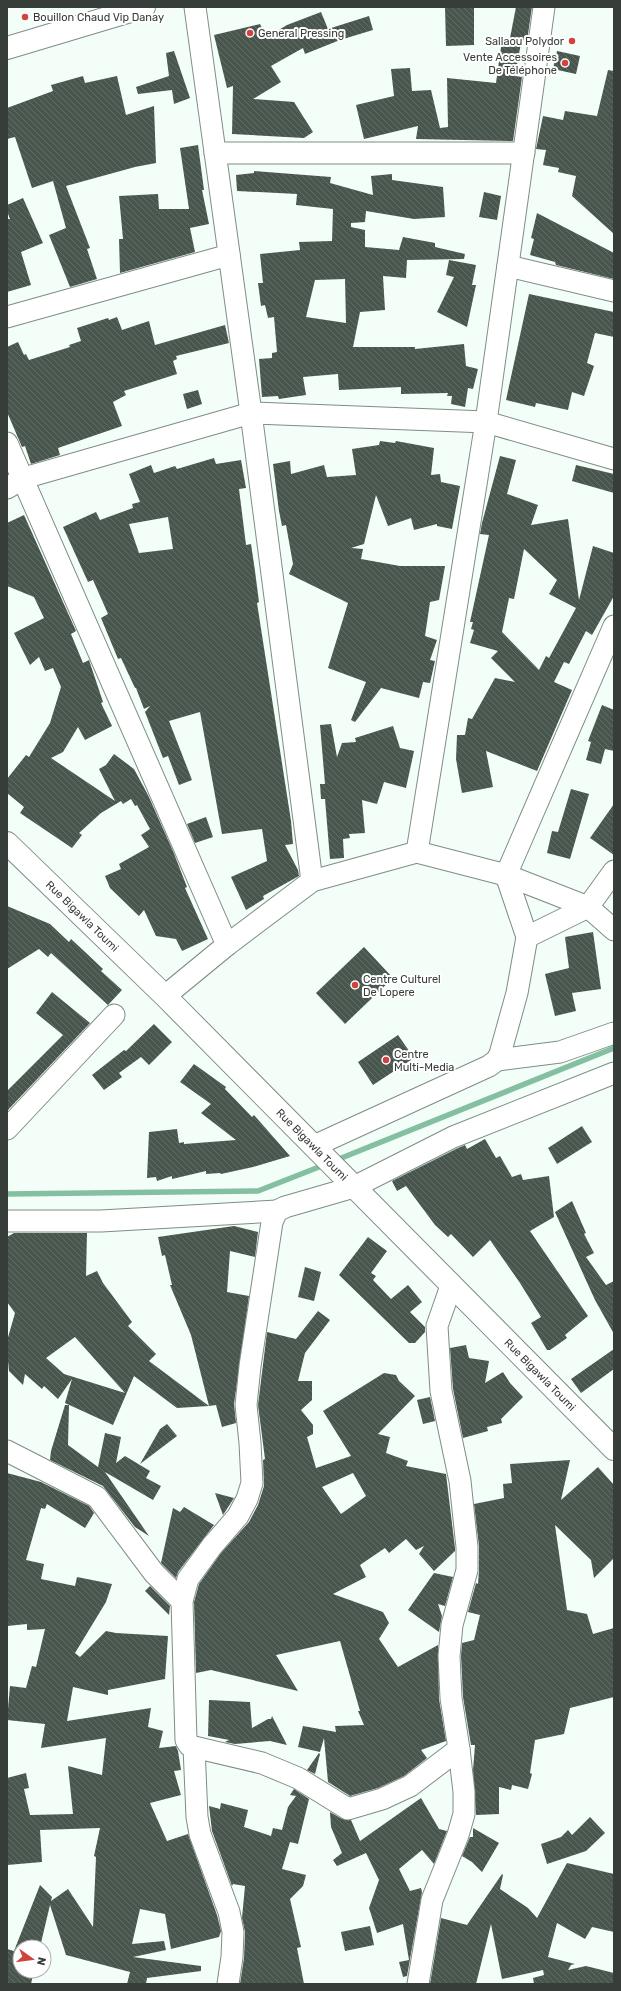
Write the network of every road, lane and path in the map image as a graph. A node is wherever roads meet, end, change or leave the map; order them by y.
1 (144, 7) edge
2 (195, 7) edge
3 (544, 7) edge
4 (7, 48) edge
5 (215, 153) junction
6 (524, 153) junction
7 (229, 255) junction
8 (508, 266) junction
9 (614, 291) edge
10 (7, 317) edge
11 (251, 413) junction
12 (486, 422) junction
13 (7, 443) edge
14 (614, 459) edge
15 (15, 483) edge
16 (614, 626) edge
17 (7, 843) edge
18 (417, 852) junction
19 (614, 871) edge
20 (506, 875) junction
21 (312, 881) junction
22 (588, 907) junction
23 (614, 930) edge
24 (527, 937) junction
25 (227, 945) junction
26 (165, 996) junction
27 (114, 1015) dead end
28 (614, 1033) edge
29 (497, 1060) junction
30 (614, 1073) edge
31 (7, 1129) edge
32 (318, 1150) junction
33 (350, 1184) junction
34 (277, 1211) junction
35 (7, 1220) edge
36 (451, 1286) junction
37 (607, 1435) edge
38 (614, 1449) edge
39 (7, 1451) edge
40 (182, 1601) junction
41 (194, 1747) junction
42 (459, 1749) junction
43 (228, 1984) edge
44 (418, 1984) edge

1 - 4 street
2 - 5 street
3 - 6 street
5 - 6 street
5 - 7 street
6 - 8 street
7 - 10 street
7 - 11 street
8 - 9 street
8 - 12 street
11 - 12 street
11 - 15 street
11 - 21 street
12 - 14 street
12 - 18 street
13 - 15 street
15 - 25 street
16 - 20 street
17 - 26 street, Rue Bigawla Toumi
18 - 20 street
18 - 21 street
19 - 22 street
20 - 22 street
20 - 24 street
21 - 25 street
22 - 23 street
22 - 24 street
24 - 29 street
25 - 26 street
26 - 32 street, Rue Bigawla Toumi
27 - 31 street
28 - 29 street
29 - 32 street
30 - 33 street
32 - 33 street, Rue Bigawla Toumi
33 - 34 street
33 - 36 street, Rue Bigawla Toumi
34 - 35 street
34 - 40 street
36 - 37 street, Rue Bigawla Toumi
36 - 42 street
37 - 38 street, Rue Bigawla Toumi
39 - 40 street
40 - 41 street
41 - 42 street
41 - 43 street
42 - 44 street

